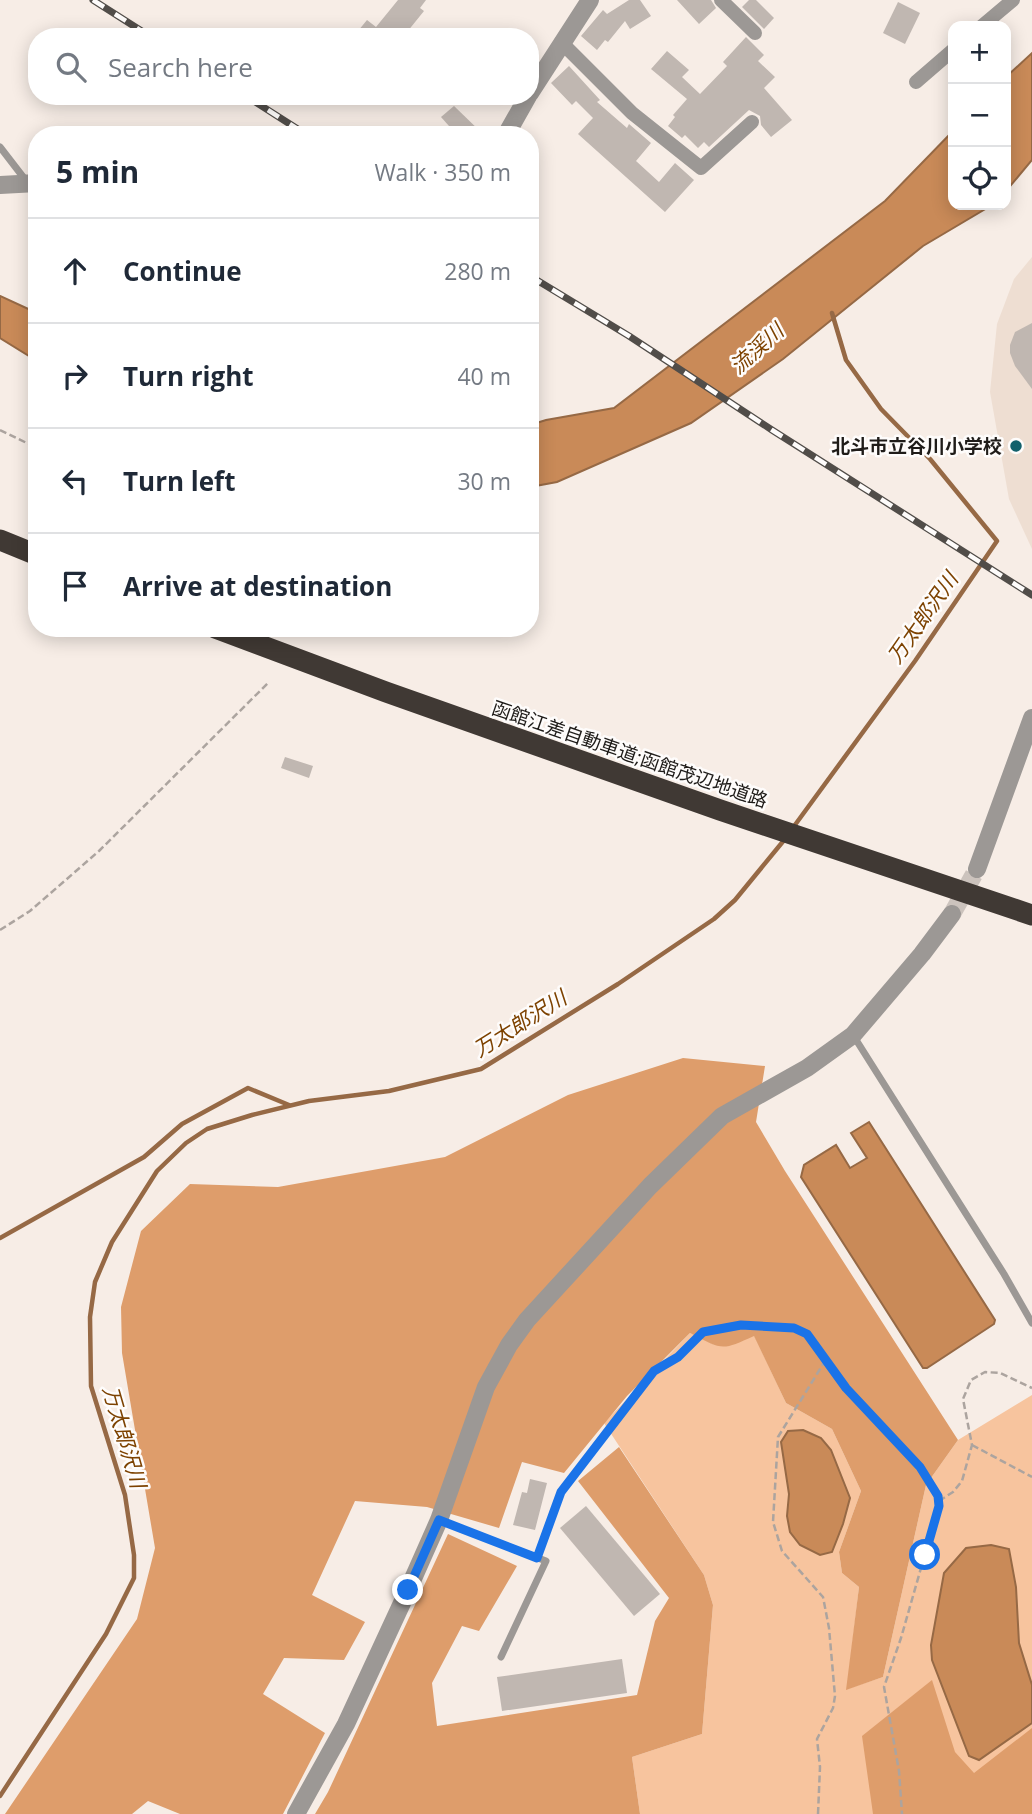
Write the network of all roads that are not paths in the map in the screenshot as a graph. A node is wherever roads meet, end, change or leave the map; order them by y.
1 (590, 0) edge
2 (721, 0) edge
3 (1013, 0) edge
4 (988, 21) edge
5 (755, 33) dead end
6 (561, 42) junction
7 (948, 54) edge
8 (539, 78) edge
9 (916, 82) dead end
10 (523, 105) edge
11 (752, 122) dead end
12 (511, 126) edge
13 (0, 147) edge
14 (28, 178) edge
15 (28, 183) edge
16 (0, 185) edge
17 (0, 540) edge
18 (28, 551) edge
19 (239, 637) edge
20 (1032, 718) edge
21 (977, 869) tunnel mouth
22 (952, 914) tunnel mouth
23 (1032, 915) edge
24 (853, 1035) junction
25 (1032, 1323) edge
26 (439, 1520) junction
27 (501, 1657) dead end
28 (296, 1814) edge

1 - 6 street
2 - 5 street
3 - 4 street
6 - 8 street
6 - 11 street
7 - 9 street
10 - 12 street
13 - 14 lane
15 - 16 street
17 - 18 highway
19 - 23 highway, 函館江差自動車道;函館茂辺地道路
20 - 21 street
22 - 24 street
24 - 25 lane
24 - 26 street
26 - 27 lane
26 - 28 street

